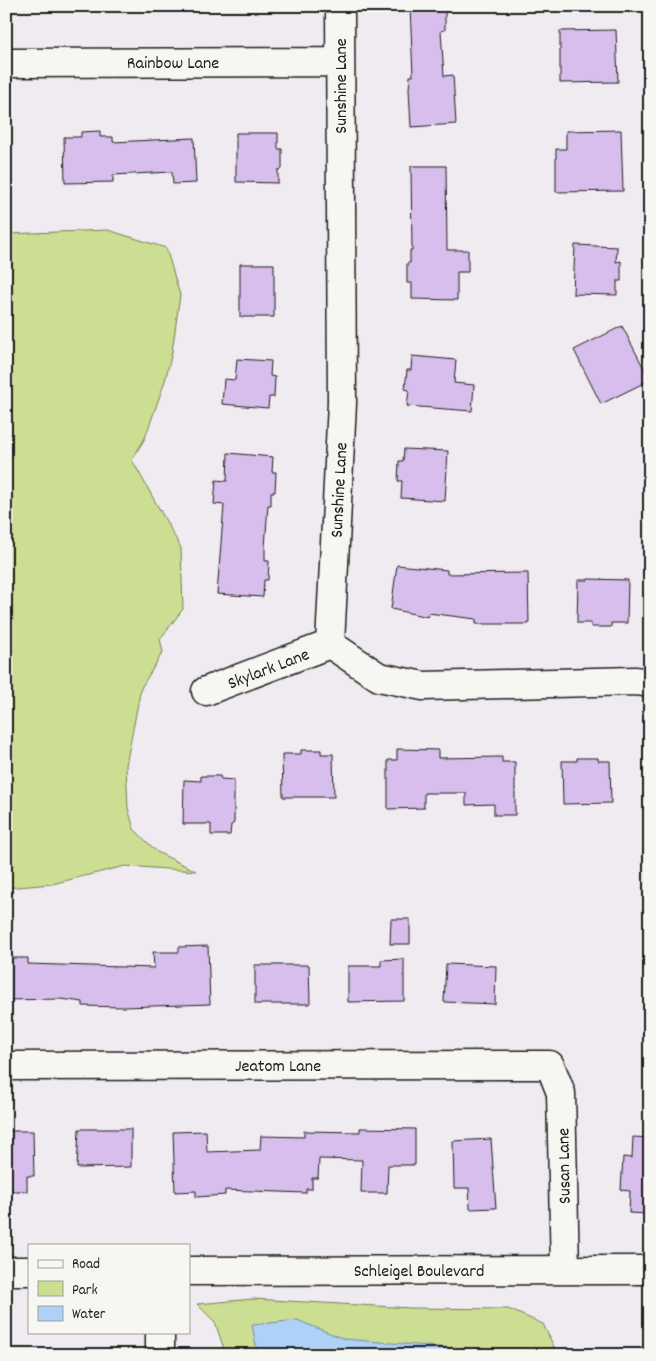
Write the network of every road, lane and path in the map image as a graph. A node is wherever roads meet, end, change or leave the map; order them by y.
1 (340, 6) edge
2 (340, 62) junction
3 (6, 63) edge
4 (330, 644) junction
5 (650, 683) edge
6 (206, 691) dead end
7 (550, 1064) joint
8 (6, 1066) edge
9 (565, 1270) junction
10 (650, 1270) edge
11 (6, 1271) edge
12 (28, 1271) edge
13 (190, 1271) edge
14 (160, 1334) edge
15 (160, 1355) edge

1 - 2 street, Sunshine Lane
2 - 3 street, Rainbow Lane
2 - 4 street, Sunshine Lane
4 - 5 street
4 - 6 street, Skylark Lane
7 - 8 street, Jeatom Lane
7 - 9 street, Susan Lane
9 - 10 street, Schleigel Boulevard
9 - 13 street, Schleigel Boulevard
11 - 12 street
14 - 15 street

